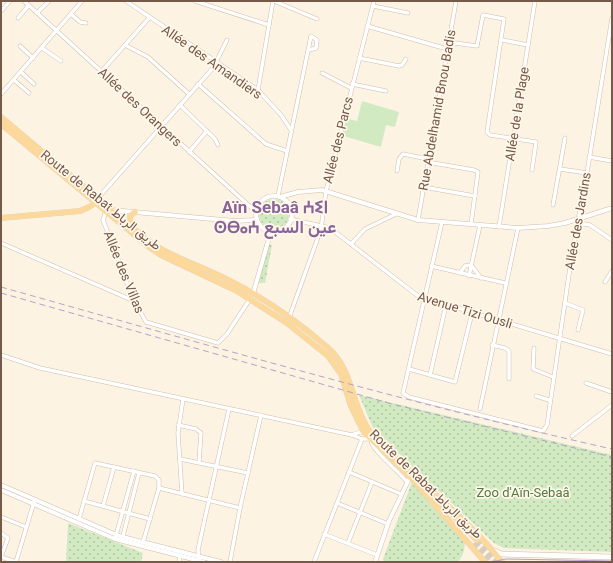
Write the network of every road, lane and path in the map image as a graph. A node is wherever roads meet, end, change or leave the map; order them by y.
1 (10, 1) edge
2 (24, 1) edge
3 (49, 1) edge
4 (82, 1) edge
5 (126, 1) edge
6 (195, 1) edge
7 (274, 1) edge
8 (374, 1) edge
9 (456, 1) edge
10 (535, 1) edge
11 (202, 2) edge
12 (208, 3) edge
13 (29, 5) junction
14 (373, 6) junction
15 (1, 11) edge
16 (37, 13) junction
17 (408, 13) dead end
18 (71, 14) junction
19 (18, 18) dead end
20 (149, 18) junction
21 (612, 18) edge
22 (317, 19) dead end
23 (86, 23) dead end
24 (269, 25) junction
25 (367, 26) junction
26 (56, 31) junction
27 (227, 40) dead end
28 (502, 40) junction
29 (448, 42) junction
30 (125, 45) junction
31 (528, 45) junction
32 (20, 46) dead end
33 (42, 48) junction
34 (447, 49) junction
35 (308, 50) dead end
36 (33, 58) junction
37 (358, 58) junction
38 (406, 59) dead end
39 (61, 61) dead end
40 (215, 62) junction
41 (21, 72) junction
42 (101, 72) junction
43 (322, 73) dead end
44 (14, 80) junction
45 (34, 84) dead end
46 (198, 84) junction
47 (352, 86) junction
48 (258, 90) junction
49 (386, 91) dead end
50 (29, 93) dead end
51 (1, 94) edge
52 (189, 94) junction
53 (180, 105) junction
54 (1, 117) edge
55 (1, 124) edge
56 (160, 127) junction
57 (291, 130) junction
58 (207, 131) junction
59 (565, 138) dead end
60 (513, 139) junction
61 (218, 145) dead end
62 (287, 151) junction
63 (189, 152) junction
64 (589, 157) junction
65 (428, 160) junction
66 (612, 161) edge
67 (560, 169) junction
68 (532, 170) dead end
69 (397, 171) dead end
70 (587, 174) junction
71 (423, 187) junction
72 (326, 191) junction
73 (292, 194) junction
74 (475, 196) junction
75 (279, 197) junction
76 (97, 200) junction
77 (288, 204) junction
78 (553, 205) dead end
79 (612, 208) edge
80 (108, 210) junction
81 (135, 212) junction
82 (256, 212) junction
83 (396, 214) junction
84 (1, 218) edge
85 (290, 219) junction
86 (257, 220) junction
87 (418, 220) junction
88 (578, 221) junction
89 (442, 222) junction
90 (471, 224) junction
91 (322, 225) junction
92 (480, 225) junction
93 (130, 226) junction
94 (499, 227) junction
95 (518, 228) junction
96 (271, 231) junction
97 (612, 240) edge
98 (1, 243) edge
99 (351, 244) junction
100 (471, 265) junction
101 (431, 266) junction
102 (612, 271) edge
103 (460, 273) junction
104 (469, 276) junction
105 (482, 278) junction
106 (605, 282) dead end
107 (505, 283) junction
108 (252, 296) junction
109 (425, 299) junction
110 (134, 301) junction
111 (564, 303) junction
112 (446, 306) junction
113 (472, 313) junction
114 (497, 320) junction
115 (288, 321) junction
116 (578, 330) dead end
117 (559, 339) junction
118 (492, 345) junction
119 (534, 348) dead end
120 (612, 354) edge
121 (1, 355) edge
122 (409, 369) junction
123 (430, 375) junction
124 (553, 377) junction
125 (509, 379) dead end
126 (586, 383) dead end
127 (612, 392) edge
128 (536, 396) dead end
129 (183, 399) junction
130 (549, 400) junction
131 (612, 405) edge
132 (229, 408) junction
133 (480, 409) dead end
134 (261, 415) junction
135 (178, 425) junction
136 (363, 431) junction
137 (352, 435) junction
138 (572, 436) dead end
139 (362, 439) junction
140 (370, 440) junction
141 (180, 459) junction
142 (199, 462) junction
143 (217, 466) junction
144 (114, 467) junction
145 (134, 471) junction
146 (349, 472) junction
147 (139, 473) junction
148 (248, 473) junction
149 (410, 478) junction
150 (372, 482) junction
151 (1, 486) edge
152 (158, 488) junction
153 (1, 490) edge
154 (182, 494) junction
155 (401, 494) junction
156 (84, 501) junction
157 (210, 501) junction
158 (34, 502) junction
159 (336, 504) junction
160 (103, 506) junction
161 (240, 508) junction
162 (123, 512) junction
163 (129, 513) junction
164 (359, 513) junction
165 (1, 517) edge
166 (79, 519) junction
167 (150, 519) junction
168 (388, 524) junction
169 (26, 527) junction
170 (1, 533) edge
171 (324, 534) junction
172 (116, 537) junction
173 (122, 539) junction
174 (144, 542) junction
175 (476, 542) tunnel mouth
176 (348, 543) junction
177 (492, 550) junction
178 (180, 556) junction
179 (198, 556) junction
180 (1, 557) edge
181 (612, 557) edge
182 (376, 560) edge
183 (16, 562) edge
184 (178, 562) edge
185 (202, 562) edge
186 (221, 562) edge
187 (230, 562) edge
188 (314, 562) edge
189 (485, 562) edge
190 (502, 562) edge

1 - 15 street
2 - 13 street, Allée des Orangers
3 - 16 street
4 - 18 street
5 - 20 street, Allée des Amandiers
6 - 11 street
7 - 22 street
7 - 24 street
8 - 14 street, Allée des Parcs
9 - 29 street, Rue Abdelhamid Bnou Badis
10 - 31 street, Allée de la Plage
11 - 12 street
12 - 24 street
13 - 16 street, Allée des Orangers
13 - 19 street
14 - 17 street
14 - 25 street, Allée des Parcs
16 - 26 street, Allée des Orangers
18 - 23 street
18 - 26 street
20 - 30 street
20 - 40 street, Allée des Amandiers
21 - 64 street, Allée des Jardins
24 - 48 street
25 - 34 street
25 - 37 street, Allée des Parcs
26 - 33 street
26 - 42 street, Allée des Orangers
27 - 40 street
28 - 29 street
28 - 31 street
28 - 60 street
29 - 34 street, Rue Abdelhamid Bnou Badis
30 - 42 street
30 - 52 street
31 - 60 street, Allée de la Plage
32 - 36 street
33 - 36 street
33 - 39 street
34 - 65 street, Rue Abdelhamid Bnou Badis
35 - 57 street
36 - 41 street
37 - 38 street
37 - 47 street, Allée des Parcs
40 - 46 street
40 - 48 street, Allée des Amandiers
41 - 44 street
41 - 45 street
42 - 56 street, Allée des Orangers
43 - 47 street
44 - 50 street
44 - 51 street
46 - 52 street
46 - 62 street
47 - 49 street
47 - 72 street, Allée des Parcs
48 - 57 street, Allée des Amandiers
52 - 53 street
53 - 56 street
53 - 58 street
54 - 76 main road, Route de Rabat طريق الرباط
55 - 76 main road, Route de Rabat طريق الرباط
56 - 63 street, Allée des Orangers
56 - 76 street
57 - 62 street
58 - 61 street
58 - 63 street
59 - 67 street
60 - 68 street
60 - 94 street, Allée de la Plage
62 - 75 street
63 - 82 street, Allée des Orangers
64 - 66 street
64 - 70 street, Allée des Jardins
65 - 69 street
65 - 71 street, Rue Abdelhamid Bnou Badis
65 - 74 street
67 - 70 street
67 - 78 street
70 - 88 street, Allée des Jardins
71 - 74 street
71 - 87 street, Rue Abdelhamid Bnou Badis
72 - 73 street
72 - 83 street
72 - 91 street, Allée des Parcs
73 - 75 street
73 - 77 street
74 - 90 street
75 - 77 street
75 - 82 street
76 - 80 main road, Route de Rabat طريق الرباط
76 - 84 main road
77 - 85 street
79 - 88 street
80 - 81 street
80 - 93 main road, Route de Rabat طريق الرباط
80 - 108 main road, Route de Rabat طريق الرباط
80 - 110 street, Allée des Villas
81 - 86 street
81 - 93 main road
82 - 86 street
83 - 87 street
83 - 99 street
85 - 91 street, Avenue Tizi Ousli
85 - 96 street
86 - 96 street
87 - 89 street
88 - 95 street
88 - 97 street
88 - 111 street, Allée des Jardins
89 - 90 street
89 - 101 street
90 - 92 street
91 - 99 street, Avenue Tizi Ousli
91 - 115 street, Allée des Parcs
92 - 94 street
92 - 100 street
93 - 108 main road, Route de Rabat طريق الرباط
94 - 95 street
95 - 107 street
96 - 108 street, Allée des Villas
98 - 110 street
99 - 109 street, Avenue Tizi Ousli
100 - 103 street
100 - 104 street
100 - 105 street
101 - 103 street
101 - 109 street
102 - 106 street
103 - 104 street
104 - 105 street
105 - 107 street
107 - 114 street
108 - 110 street, Allée des Villas
108 - 115 main road, Route de Rabat طريق الرباط
109 - 112 street, Avenue Tizi Ousli
109 - 122 street
111 - 116 street
111 - 117 street, Allée des Jardins
112 - 113 street, Avenue Tizi Ousli
112 - 123 street
113 - 114 street, Avenue Tizi Ousli
113 - 123 street
114 - 117 street, Avenue Tizi Ousli
114 - 118 street
115 - 136 main road, Route de Rabat طريق الرباط
115 - 149 main road, Route de Rabat طريق الرباط
117 - 120 street, Avenue Tizi Ousli
117 - 124 street, Allée des Jardins
118 - 125 street
118 - 133 street
119 - 124 street
121 - 129 street
122 - 123 street
122 - 130 street, Allée des Jardins
124 - 130 street, Allée des Jardins
126 - 127 street
128 - 130 street
129 - 132 street
129 - 135 street
131 - 138 street
132 - 134 street
132 - 143 street
134 - 137 street
134 - 148 street
135 - 141 street
135 - 142 street
136 - 137 street
136 - 140 main road, Route de Rabat طريق الرباط
137 - 139 street
139 - 140 street
139 - 146 street
140 - 149 main road, Route de Rabat طريق الرباط
141 - 142 street
141 - 154 street
142 - 143 street
143 - 148 street
143 - 157 street
144 - 145 street
144 - 156 street
144 - 160 street
145 - 147 street
145 - 162 street
146 - 150 street
146 - 159 street
147 - 152 street
147 - 163 street
148 - 161 street
149 - 155 street
149 - 175 main road
149 - 177 main road, Route de Rabat طريق الرباط
149 - 189 main road, Route de Rabat طريق الرباط
150 - 155 street
150 - 164 street
151 - 158 street
152 - 154 street
152 - 167 street
153 - 158 street
154 - 157 street
155 - 168 street
156 - 160 street
156 - 166 street
157 - 161 street
157 - 179 street
158 - 166 street
158 - 169 street
158 - 172 street
159 - 164 street
159 - 171 street
160 - 162 street
161 - 187 street
162 - 163 street
162 - 172 street
163 - 167 street
163 - 173 street
164 - 168 street
164 - 176 street
165 - 169 street
166 - 172 street
167 - 174 street
168 - 182 street
169 - 183 street
170 - 180 street
171 - 176 street
171 - 188 street
172 - 173 street
173 - 174 street
173 - 178 street
174 - 179 street
176 - 182 street
177 - 181 main road, Route de Rabat طريق الرباط
177 - 190 main road
178 - 184 street
178 - 185 street
179 - 185 street
179 - 186 street
180 - 183 street

